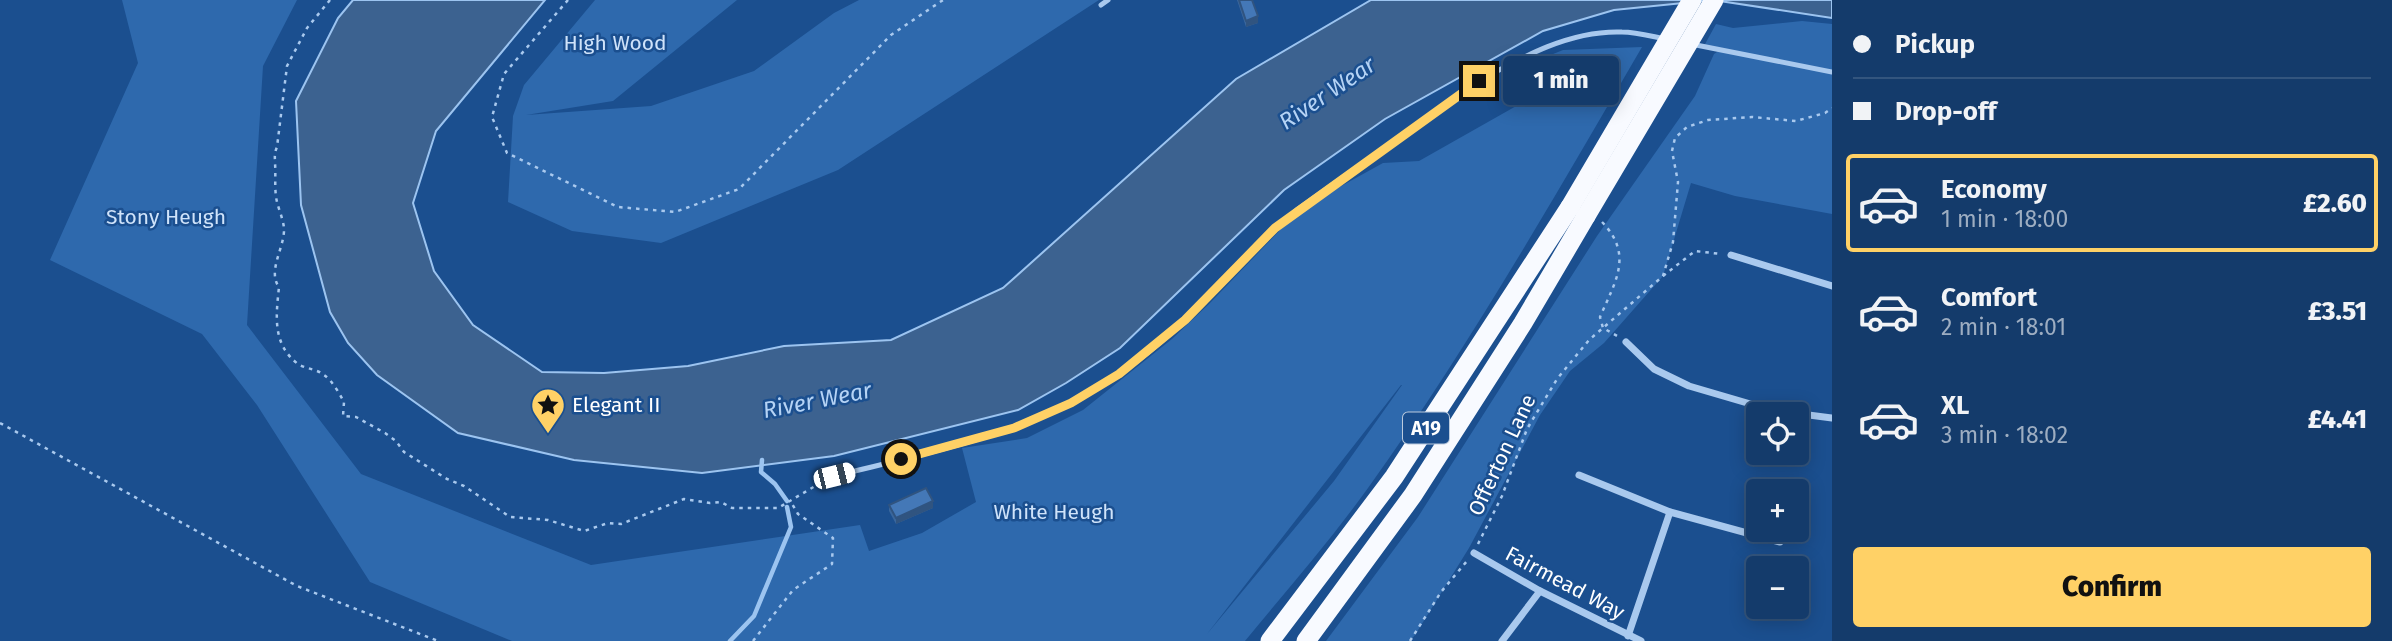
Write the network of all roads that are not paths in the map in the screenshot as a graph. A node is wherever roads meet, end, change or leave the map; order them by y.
1 (1108, 0) edge
2 (1692, 0) edge
3 (1714, 0) edge
4 (1101, 5) dead end
5 (1832, 72) edge
6 (1585, 214) junction
7 (1731, 256) road end
8 (1832, 286) edge
9 (1626, 342) road end
10 (1832, 418) edge
11 (1579, 475) dead end
12 (834, 476) road end
13 (1670, 512) junction
14 (1746, 533) edge
15 (1474, 552) road end
16 (1540, 592) junction
17 (1628, 636) junction
18 (1270, 641) edge
19 (1306, 641) edge
20 (1502, 641) edge
21 (1642, 641) edge

1 - 4 lane
2 - 6 highway, A19, bridge
3 - 6 highway, A19, bridge
5 - 12 lane
6 - 18 highway, A19
6 - 19 highway, A19
7 - 8 street
9 - 10 street
11 - 13 street
13 - 14 street
13 - 17 street
15 - 16 street, Fairmead Way
16 - 17 street, Fairmead Way
16 - 20 street
17 - 21 street, Fairmead Way

